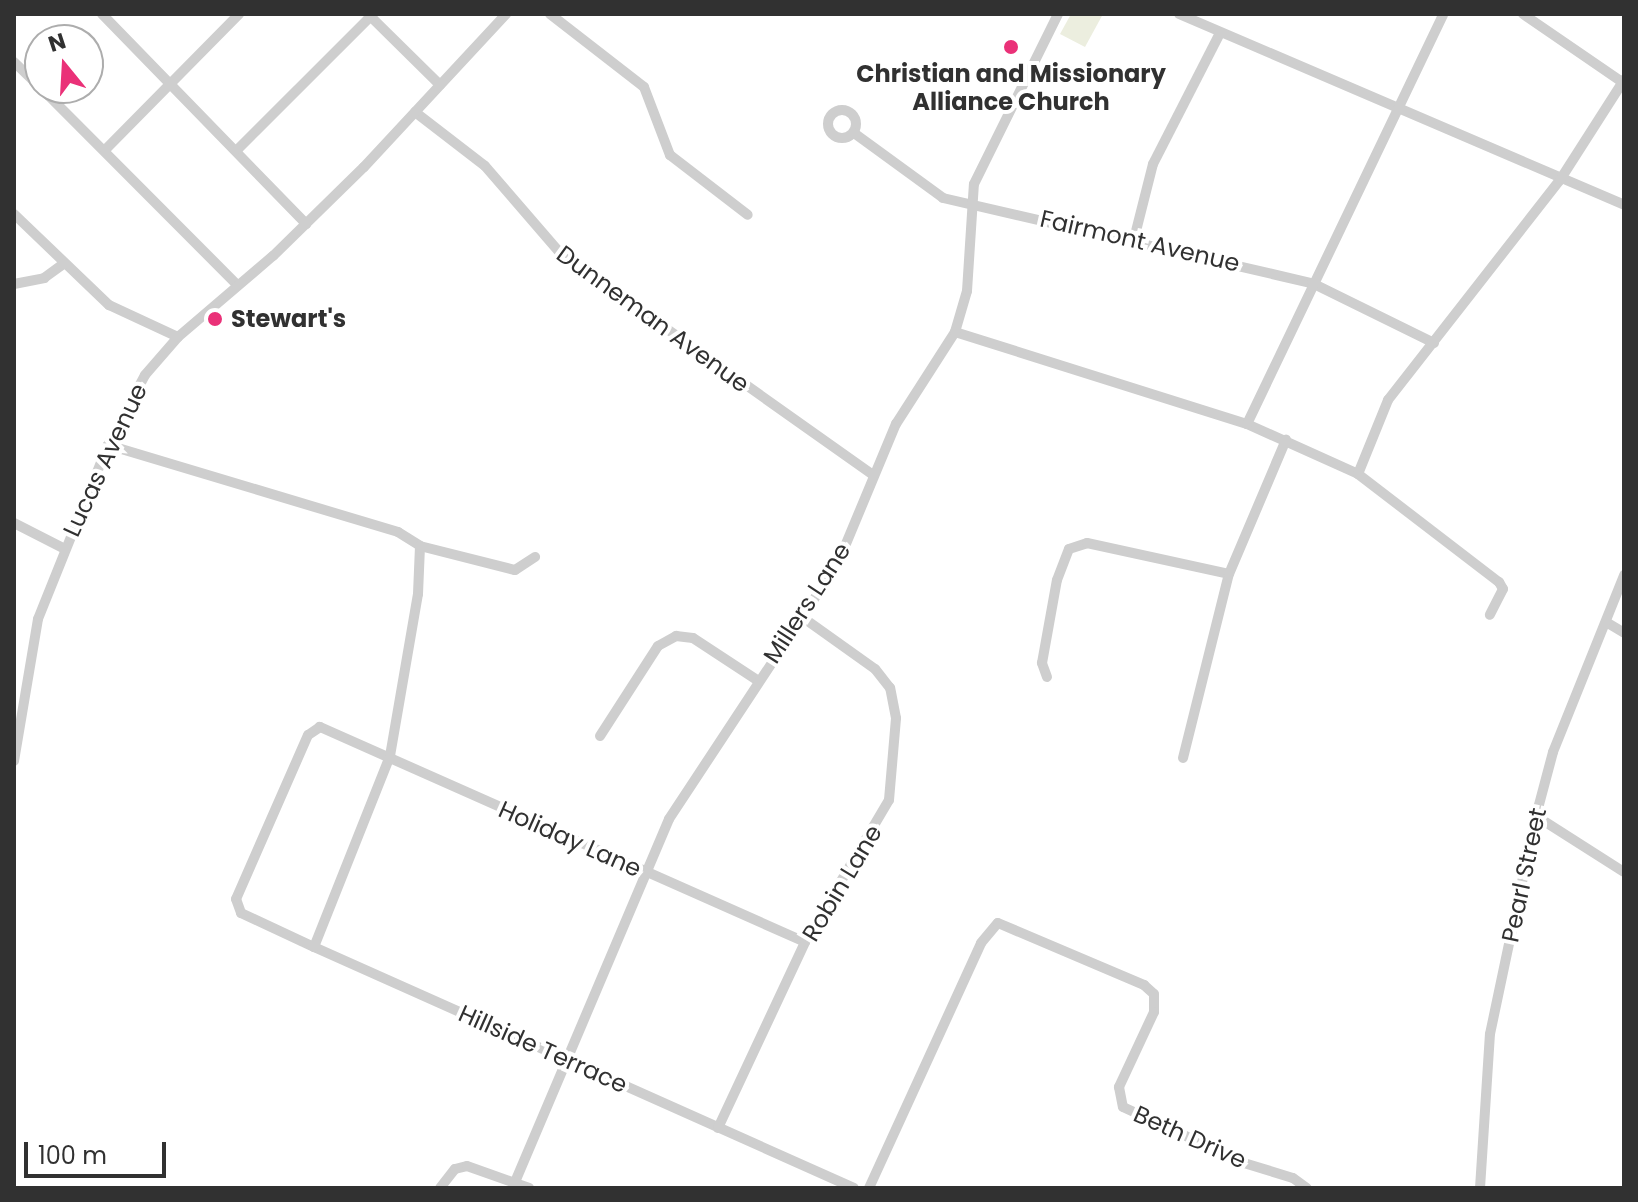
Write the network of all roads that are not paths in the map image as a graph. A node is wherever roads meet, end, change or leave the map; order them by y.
1 (102, 14) edge
2 (239, 14) edge
3 (506, 14) edge
4 (550, 14) edge
5 (1058, 14) edge
6 (1179, 14) edge
7 (1443, 14) edge
8 (1523, 14) edge
9 (371, 15) edge
10 (1220, 33) junction
11 (1623, 81) edge
12 (171, 83) junction
13 (440, 85) junction
14 (57, 104) edge
15 (1395, 109) junction
16 (415, 112) junction
17 (854, 133) dead end
18 (238, 149) junction
19 (105, 150) junction
20 (1560, 180) junction
21 (969, 201) junction
22 (1624, 205) edge
23 (14, 214) edge
24 (748, 215) dead end
25 (306, 224) junction
26 (1134, 239) junction
27 (63, 264) junction
28 (1312, 283) junction
29 (14, 284) edge
30 (237, 285) junction
31 (955, 332) junction
32 (178, 337) junction
33 (1434, 343) junction
34 (1247, 424) junction
35 (1286, 440) junction
36 (108, 445) junction
37 (1358, 474) junction
38 (873, 475) junction
39 (14, 523) edge
40 (420, 546) junction
41 (63, 548) junction
42 (535, 557) dead end
43 (1229, 574) junction
44 (1624, 575) edge
45 (1490, 615) dead end
46 (802, 617) junction
47 (1606, 622) junction
48 (1624, 633) edge
49 (1047, 677) dead end
50 (757, 680) junction
51 (600, 736) dead end
52 (390, 756) junction
53 (1183, 758) dead end
54 (14, 761) edge
55 (1536, 816) junction
56 (1624, 872) edge
57 (648, 874) junction
58 (236, 904) joint
59 (805, 942) junction
60 (314, 947) junction
61 (566, 1059) junction
62 (718, 1128) junction
63 (515, 1182) junction
64 (441, 1186) edge
65 (529, 1188) edge
66 (854, 1188) edge
67 (869, 1188) edge
68 (1307, 1188) edge
69 (1480, 1188) edge

1 - 12 street
2 - 12 street
3 - 13 street, Lucas Avenue
4 - 24 street
5 - 21 street, Millers Lane
6 - 10 street
7 - 15 street
8 - 11 street
9 - 13 street
9 - 18 street
10 - 15 street
10 - 26 street
11 - 20 street
12 - 18 street
12 - 19 street
13 - 16 street, Lucas Avenue
14 - 19 street
15 - 20 street
15 - 28 street
16 - 25 street, Lucas Avenue
16 - 38 street, Dunneman Avenue
17 - 21 street, Fairmont Avenue
18 - 25 street
19 - 30 street
20 - 22 street
20 - 33 street
21 - 26 street, Fairmont Avenue
21 - 31 street, Millers Lane
23 - 27 street
25 - 30 street, Lucas Avenue
26 - 28 street, Fairmont Avenue
27 - 29 street
27 - 32 street
28 - 33 street, Fairmont Avenue
28 - 34 street
30 - 32 street, Lucas Avenue
31 - 34 street
31 - 38 street, Millers Lane
32 - 36 street, Lucas Avenue
33 - 37 street
34 - 35 street
35 - 37 street
35 - 43 street
36 - 40 street
36 - 41 street, Lucas Avenue
37 - 45 street
38 - 46 street, Millers Lane
39 - 41 street
40 - 42 street
40 - 52 street
41 - 54 street, Lucas Avenue
43 - 49 street
43 - 53 street
44 - 47 street, Pearl Street
46 - 50 street, Millers Lane
46 - 59 street, Robin Lane
47 - 48 street
47 - 55 street, Pearl Street
50 - 51 street
50 - 57 street, Millers Lane
52 - 57 street, Holiday Lane
52 - 58 street, Holiday Lane
52 - 60 street
55 - 56 street
55 - 69 street, Pearl Street
57 - 59 street, Holiday Lane
57 - 61 street, Millers Lane
58 - 60 street, Hillside Terrace
59 - 62 street, Robin Lane
60 - 61 street, Hillside Terrace
61 - 62 street, Hillside Terrace
61 - 63 street, Millers Lane
62 - 66 street, Hillside Terrace
63 - 64 street
63 - 65 street
67 - 68 street, Beth Drive

